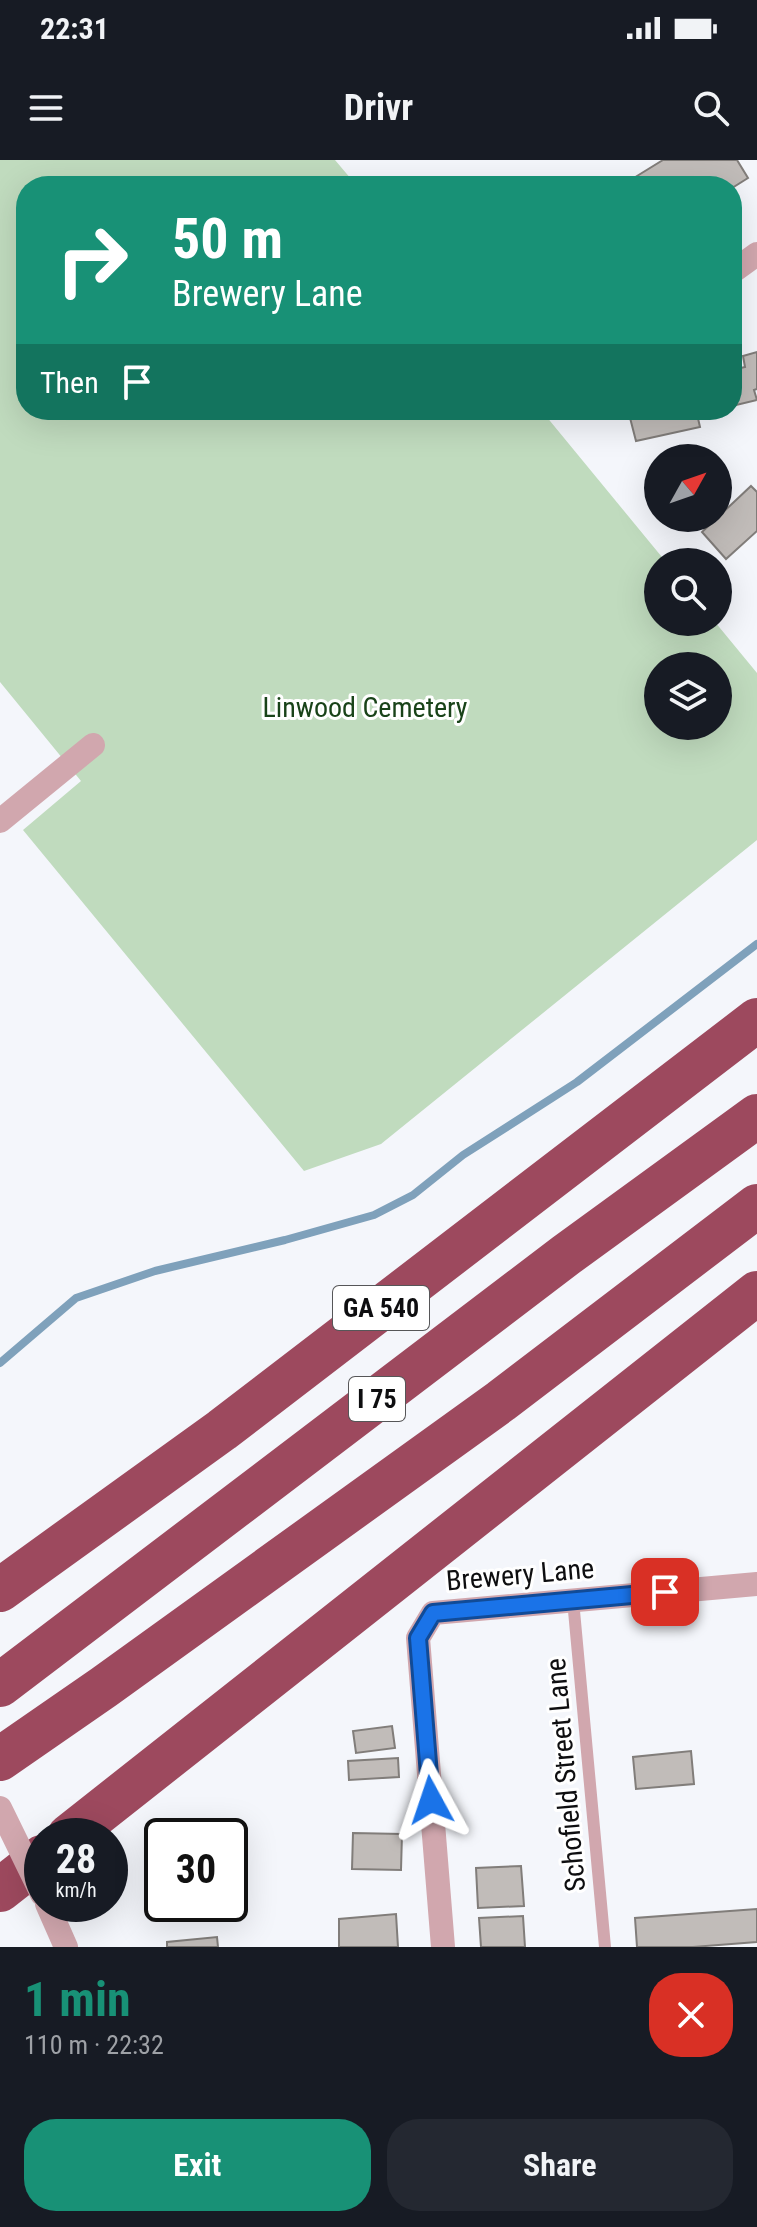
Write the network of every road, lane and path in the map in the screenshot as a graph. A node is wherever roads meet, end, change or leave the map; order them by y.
1 (93, 745) dead end
2 (0, 821) edge
3 (757, 1020) edge
4 (757, 1116) edge
5 (757, 1206) edge
6 (757, 1293) edge
7 (757, 1584) edge
8 (0, 1590) edge
9 (573, 1599) junction
10 (0, 1685) edge
11 (104, 1687) junction
12 (0, 1759) edge
13 (0, 1791) edge
14 (0, 1808) edge
15 (92, 1818) edge
16 (24, 1857) edge
17 (24, 1871) edge
18 (0, 1890) edge
19 (443, 1947) edge
20 (605, 1947) edge

1 - 2 street
3 - 8 highway, GA 540
4 - 10 highway, I 75
5 - 11 highway, I 75
6 - 15 highway
7 - 9 street, Brewery Lane
9 - 19 street, Brewery Lane
9 - 20 lane, Schofield Street Lane
11 - 12 highway, I 75
11 - 13 highway
14 - 16 street, bridge
17 - 18 highway

